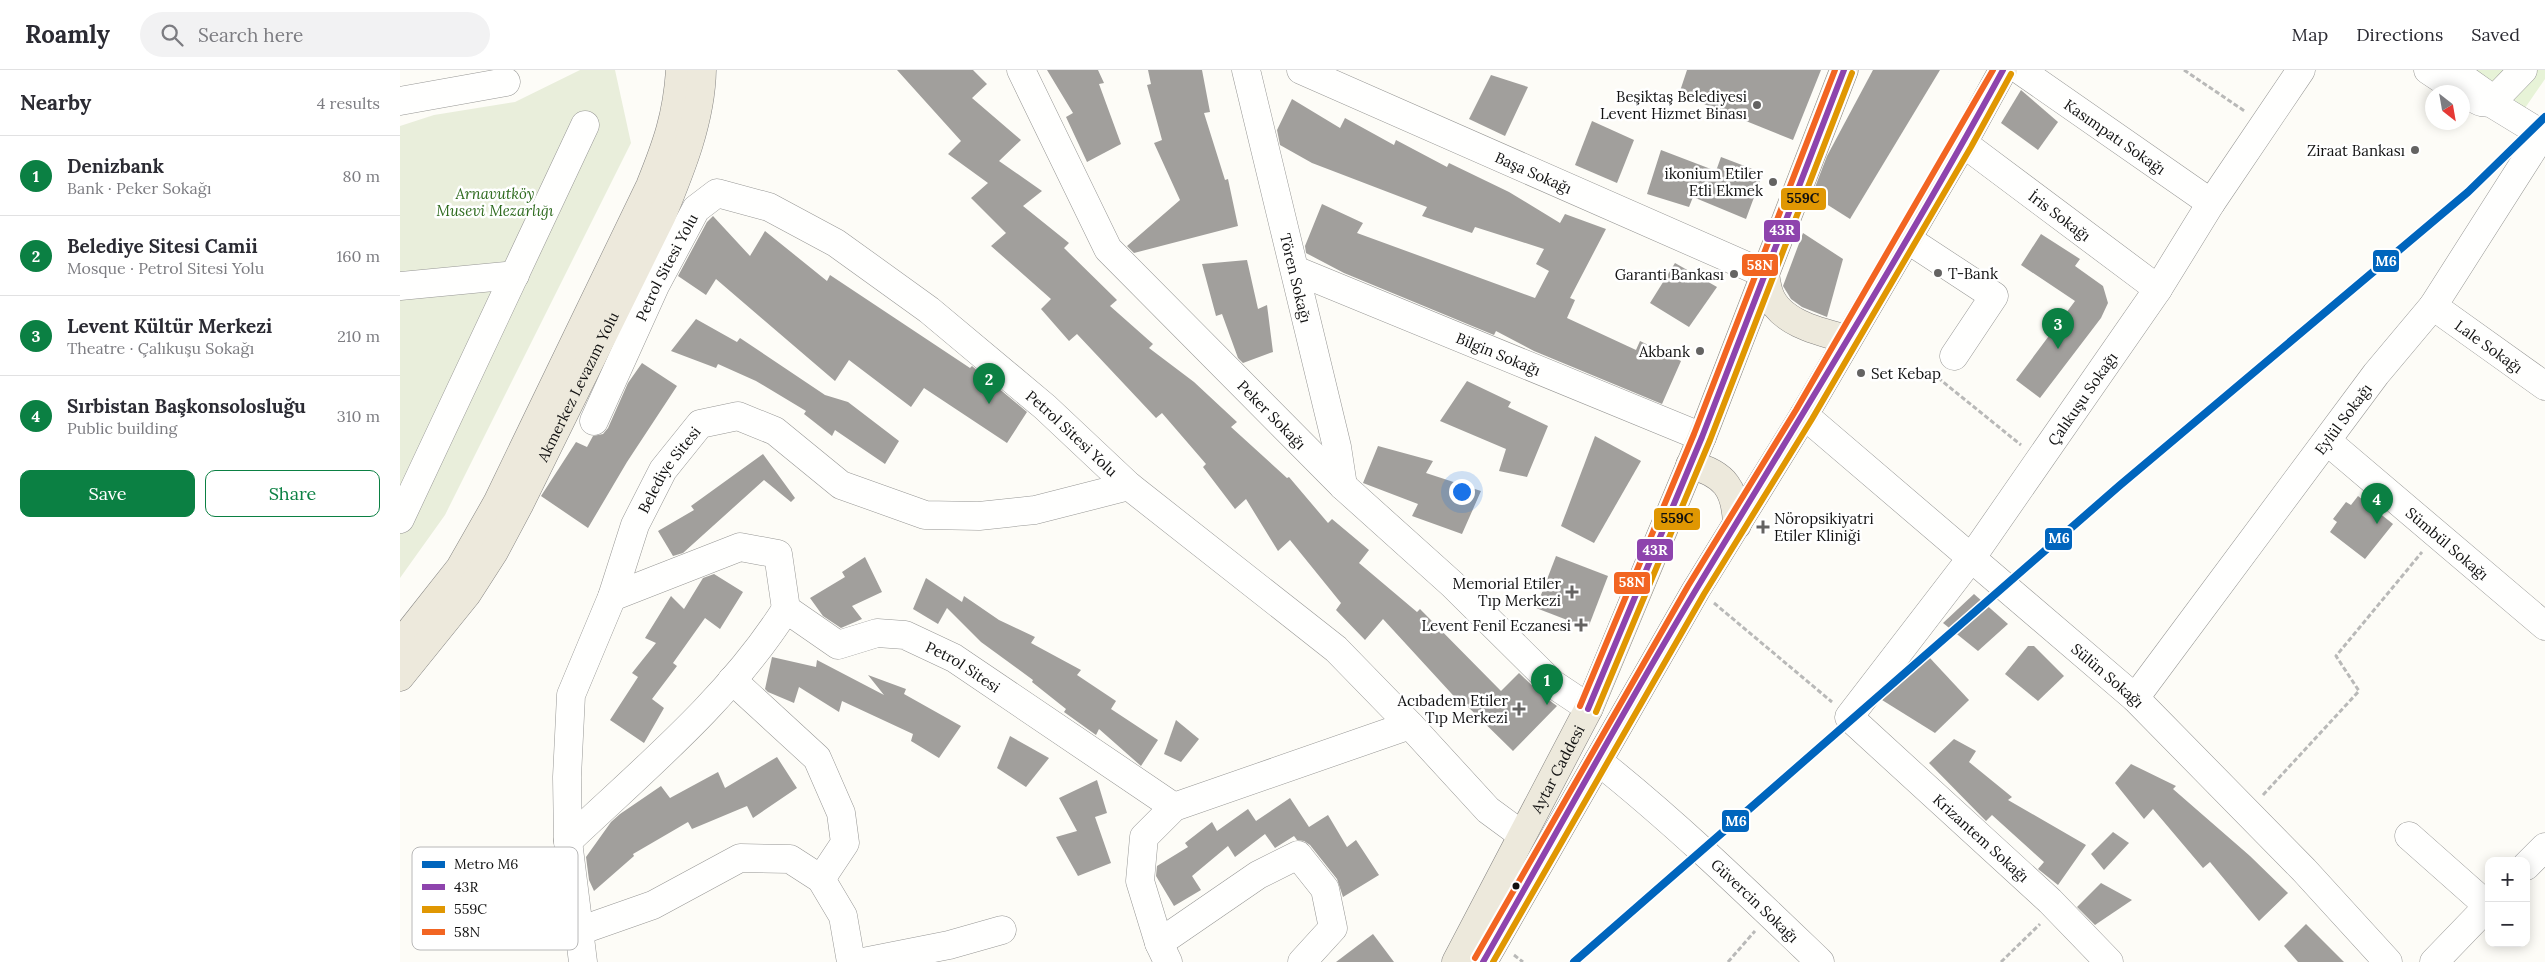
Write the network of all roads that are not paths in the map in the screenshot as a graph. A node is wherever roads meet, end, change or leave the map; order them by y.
1 (680, 70) edge
2 (702, 70) edge
3 (1021, 70) edge
4 (1246, 70) edge
5 (1301, 70) edge
6 (1843, 70) edge
7 (2003, 70) edge
8 (2020, 70) edge
9 (2301, 70) edge
10 (2428, 70) edge
11 (2452, 70) edge
12 (2523, 70) edge
13 (506, 82) dead end
14 (2450, 85) edge
15 (2470, 97) edge
16 (400, 101) edge
17 (2490, 103) junction
18 (585, 125) dead end
19 (2544, 136) edge
20 (1963, 143) junction
21 (2212, 203) junction
22 (1907, 239) junction
23 (1295, 270) junction
24 (1766, 274) junction
25 (515, 275) junction
26 (400, 286) edge
27 (2158, 289) junction
28 (2433, 306) junction
29 (1847, 339) junction
30 (1954, 356) dead end
31 (2545, 386) edge
32 (1804, 415) junction
33 (594, 421) dead end
34 (1702, 436) junction
35 (2327, 441) junction
36 (1690, 465) junction
37 (1128, 486) junction
38 (1343, 486) junction
39 (400, 519) edge
40 (1737, 524) junction
41 (1972, 557) junction
42 (612, 597) junction
43 (786, 609) junction
44 (2545, 626) edge
45 (400, 644) edge
46 (400, 676) edge
47 (732, 680) junction
48 (2134, 698) junction
49 (1589, 708) junction
50 (1850, 717) joint
51 (1410, 725) junction
52 (1598, 761) junction
53 (1174, 807) junction
54 (1522, 835) junction
55 (2410, 836) dead end
56 (568, 841) junction
57 (569, 847) edge
58 (2545, 847) edge
59 (2530, 862) edge
60 (821, 879) junction
61 (2485, 903) edge
62 (2485, 909) edge
63 (1002, 930) dead end
64 (578, 931) joint
65 (1164, 953) edge
66 (583, 962) edge
67 (851, 962) edge
68 (863, 962) edge
69 (1302, 962) edge
70 (1456, 962) edge
71 (1483, 962) edge
72 (1820, 962) edge
73 (2109, 962) edge
74 (2388, 962) edge
75 (2434, 962) edge

1 - 45 main road, Akmerkez Levazım Yolu
2 - 46 main road, Akmerkez Levazım Yolu
3 - 38 street, Peker Sokağı
4 - 23 street, Tören Sokağı
5 - 24 street, Başa Sokağı
6 - 24 main road, Aytar Caddesi
7 - 20 main road
8 - 21 street, Kasımpatı Sokağı
9 - 21 street, Çalıkuşu Sokağı
10 - 14 street
11 - 17 street
12 - 17 street
13 - 16 street
15 - 17 street
17 - 19 street
18 - 25 street
19 - 28 street, Eylül Sokağı
20 - 22 main road
20 - 27 street, İris Sokağı
21 - 27 street, Çalıkuşu Sokağı
22 - 29 main road
22 - 30 street
23 - 34 street, Bilgin Sokağı
23 - 38 street, Tören Sokağı
24 - 29 main road
24 - 34 main road, Aytar Caddesi
25 - 26 street
25 - 39 street
27 - 41 street, Çalıkuşu Sokağı
28 - 31 street, Lale Sokağı
28 - 35 street, Eylül Sokağı
29 - 32 main road
32 - 40 main road
32 - 41 street, Sülün Sokağı
33 - 37 street, Petrol Sitesi Yolu
34 - 36 main road, Aytar Caddesi
35 - 44 street, Sümbül Sokağı
35 - 48 street, Eylül Sokağı
36 - 40 main road
36 - 49 main road, Aytar Caddesi
37 - 42 street, Belediye Sitesi
37 - 51 street, Petrol Sitesi Yolu
38 - 49 street, Peker Sokağı
40 - 52 main road
41 - 48 street, Sülün Sokağı
41 - 50 street, Çalıkuşu Sokağı
42 - 43 street
42 - 56 street, Belediye Sitesi
43 - 47 street
43 - 53 street, Petrol Sitesi
47 - 56 street
47 - 60 street
48 - 74 street, Sülün Sokağı
49 - 54 main road, Aytar Caddesi
50 - 73 street, Krizantem Sokağı
51 - 53 street
51 - 54 street, Petrol Sitesi Yolu
52 - 71 main road
52 - 72 street, Güvercin Sokağı
53 - 65 street
54 - 70 main road, Aytar Caddesi
55 - 61 street
56 - 57 street, Belediye Sitesi
58 - 59 street
60 - 64 street
60 - 67 street
62 - 75 street
63 - 68 street
64 - 66 street, Belediye Sitesi
65 - 69 street

